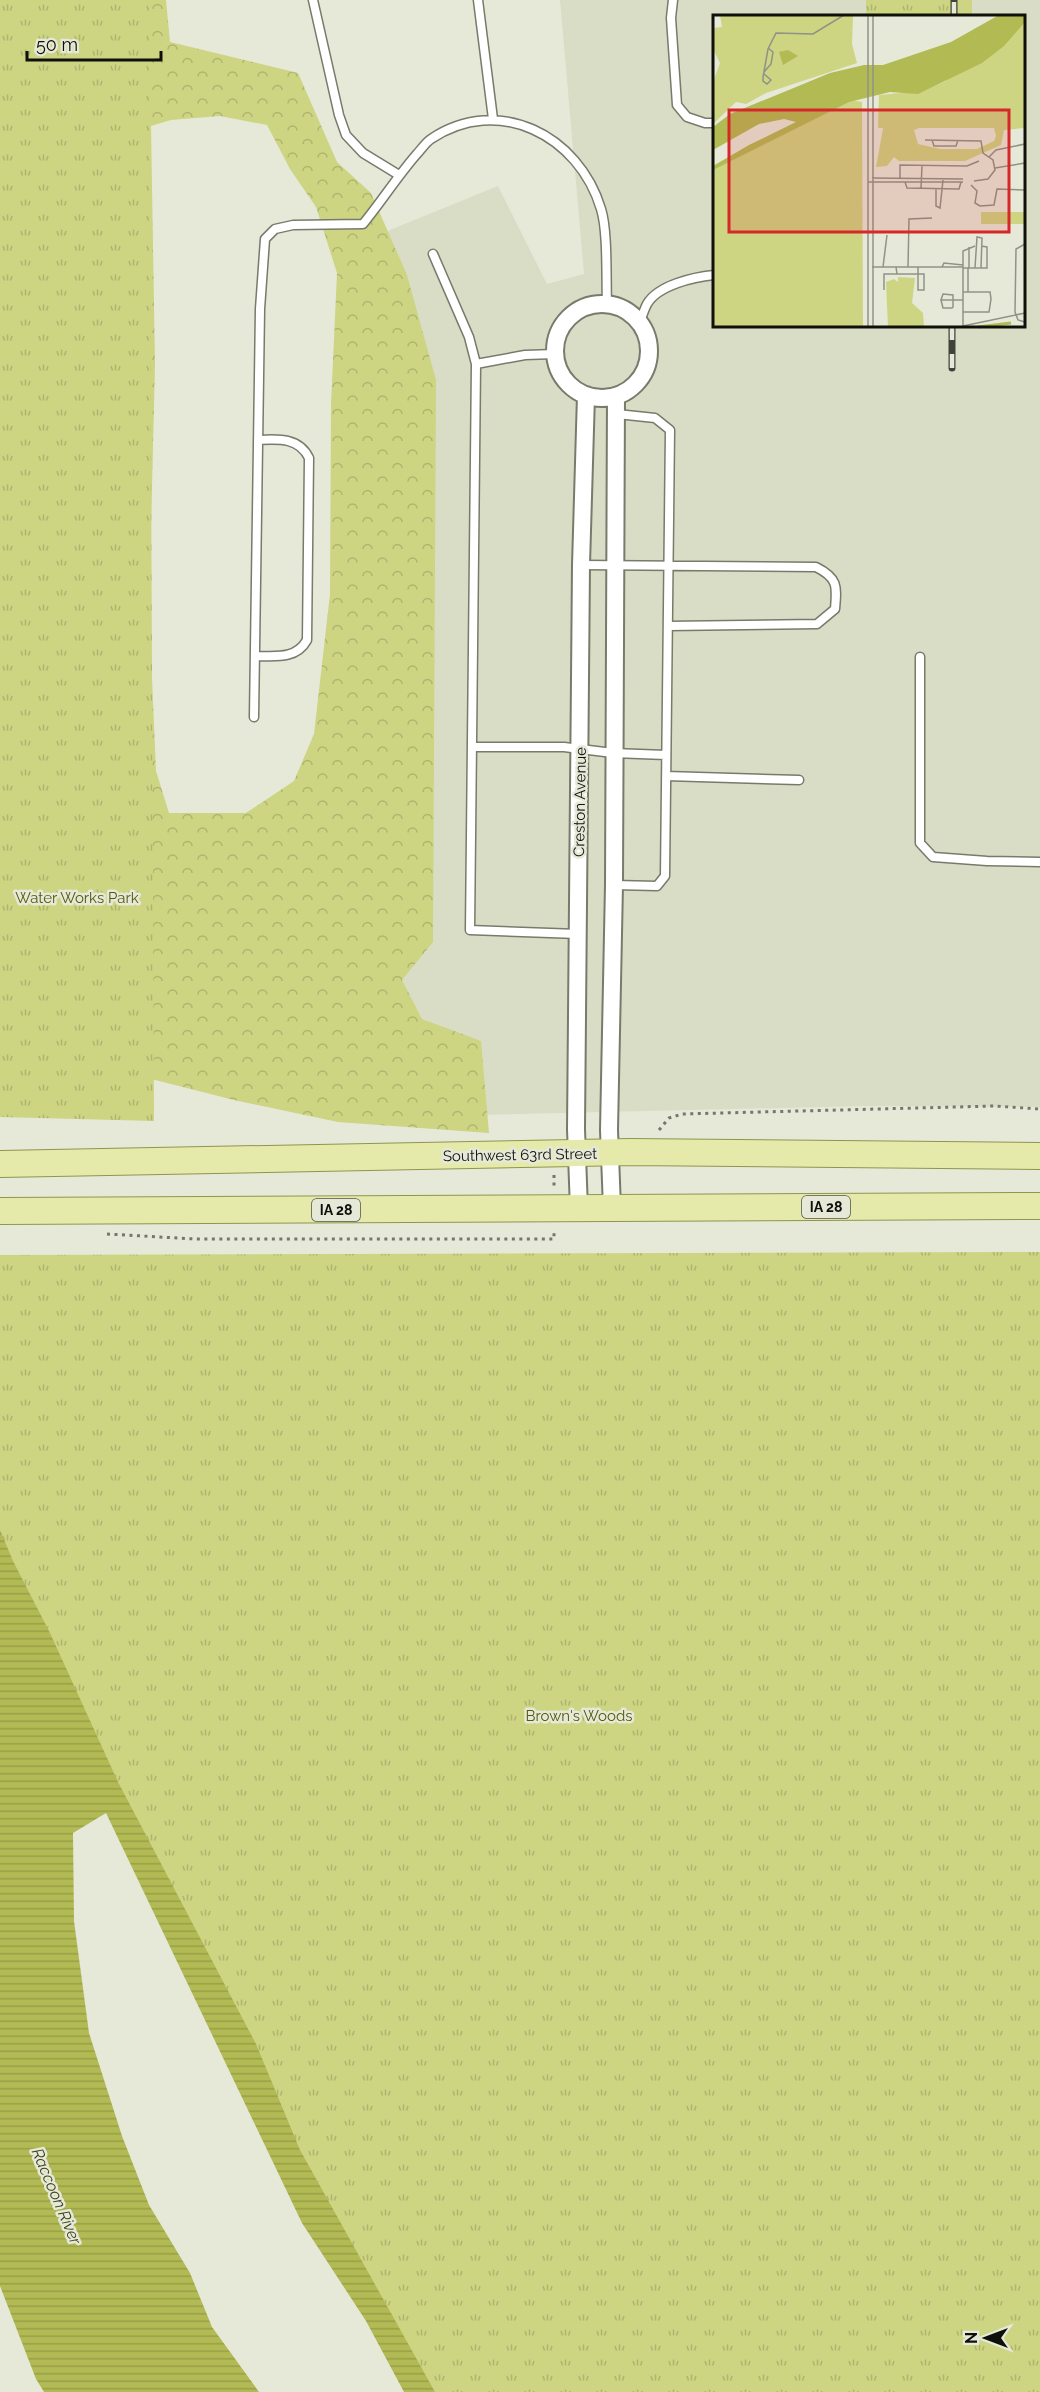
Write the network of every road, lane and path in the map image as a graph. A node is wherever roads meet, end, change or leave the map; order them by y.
1 (313, 0) edge
2 (478, 0) edge
3 (673, 0) edge
4 (493, 119) junction
5 (713, 123) edge
6 (399, 175) junction
7 (433, 254) dead end
8 (713, 275) edge
9 (607, 304) junction
10 (640, 322) junction
11 (555, 354) junction
12 (476, 364) junction
13 (586, 395) junction
14 (616, 396) junction
15 (617, 414) junction
16 (258, 440) junction
17 (581, 565) junction
18 (614, 566) junction
19 (668, 567) junction
20 (668, 626) junction
21 (255, 656) junction
22 (920, 657) dead end
23 (254, 717) dead end
24 (472, 747) junction
25 (580, 750) junction
26 (613, 753) junction
27 (666, 755) junction
28 (666, 776) junction
29 (800, 780) dead end
30 (1040, 862) edge
31 (614, 885) junction
32 (578, 934) junction
33 (1040, 1109) edge
34 (656, 1135) dead end
35 (565, 1154) junction
36 (610, 1154) junction
37 (1040, 1156) edge
38 (0, 1164) edge
39 (1040, 1206) edge
40 (612, 1208) junction
41 (554, 1209) junction
42 (579, 1209) junction
43 (0, 1211) edge
44 (106, 1234) dead end

1 - 6 lane
2 - 4 lane
3 - 5 lane
4 - 6 lane
4 - 9 lane
6 - 16 lane
7 - 12 lane
8 - 10 lane
9 - 10 street
9 - 11 street
10 - 14 street
11 - 12 lane
11 - 13 street
12 - 24 lane
13 - 14 street
13 - 17 street, Creston Avenue
14 - 15 street
15 - 18 street
15 - 19 lane
16 - 21 lane
16 - 21 lane
17 - 18 lane
17 - 25 street, Creston Avenue
18 - 19 lane
18 - 26 street
19 - 20 lane
19 - 20 lane
20 - 27 lane
21 - 23 lane
22 - 30 lane
24 - 25 lane
24 - 32 lane
25 - 26 lane
25 - 32 street, Creston Avenue
26 - 27 lane
26 - 31 street
27 - 28 lane
28 - 29 lane
28 - 31 lane
31 - 36 street
32 - 35 street, Creston Avenue
33 - 34 path
35 - 36 main road, Southwest 63rd Street
35 - 38 main road, Southwest 63rd Street
35 - 41 path
35 - 42 street, Creston Avenue
36 - 37 main road, Southwest 63rd Street
36 - 40 street
39 - 40 main road, IA 28
40 - 42 main road, IA 28
41 - 42 main road, IA 28
41 - 43 main road, IA 28
41 - 44 path

